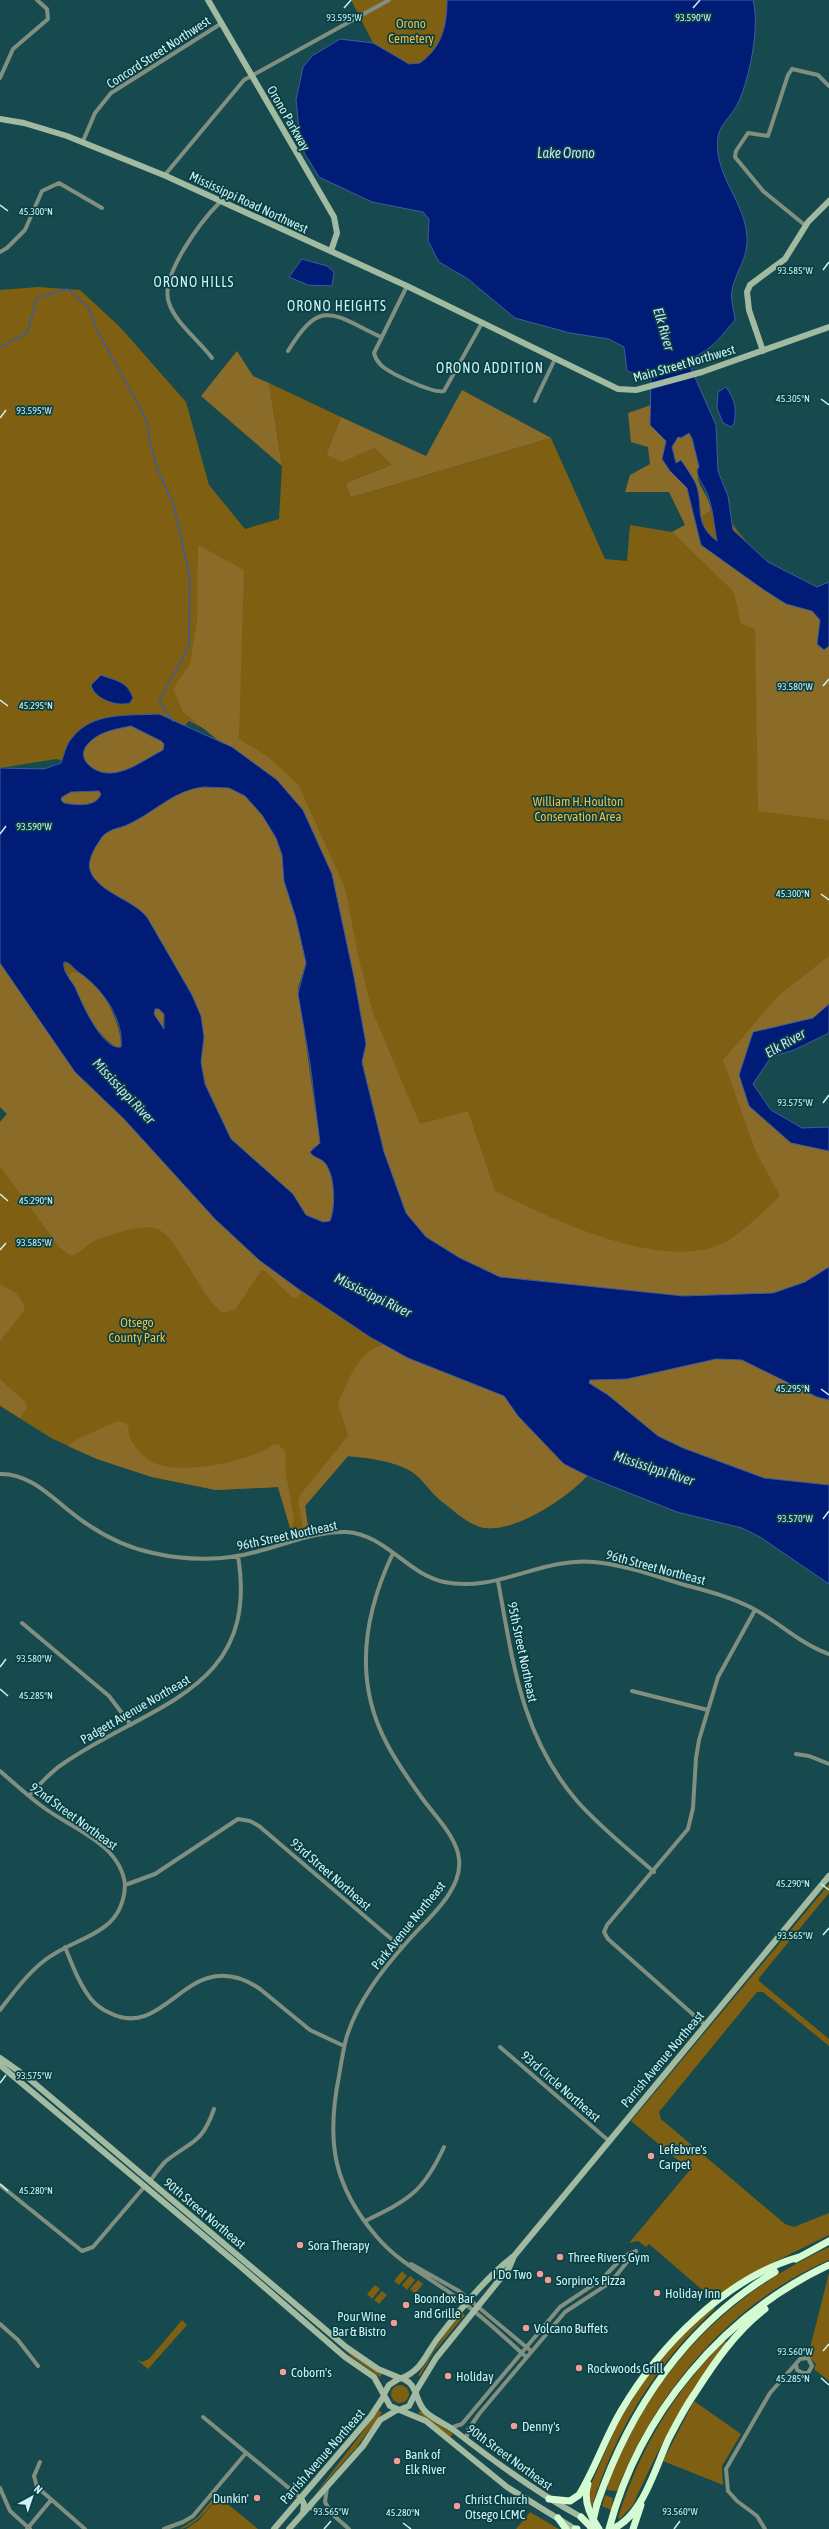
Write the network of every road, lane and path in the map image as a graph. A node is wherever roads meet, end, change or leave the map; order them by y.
1 (37, 0) edge
2 (208, 0) edge
3 (389, 0) edge
4 (222, 23) junction
5 (253, 77) junction
6 (0, 78) edge
7 (829, 86) edge
8 (0, 119) edge
9 (82, 141) junction
10 (164, 176) junction
11 (829, 201) edge
12 (220, 202) junction
13 (102, 208) dead end
14 (806, 226) junction
15 (331, 251) junction
16 (0, 252) edge
17 (407, 286) junction
18 (482, 323) junction
19 (829, 327) edge
20 (381, 337) junction
21 (288, 351) dead end
22 (763, 352) junction
23 (212, 358) dead end
24 (555, 359) junction
25 (535, 400) dead end
26 (0, 1474) edge
27 (393, 1553) junction
28 (238, 1556) junction
29 (498, 1581) junction
30 (755, 1610) junction
31 (22, 1623) dead end
32 (829, 1654) edge
33 (632, 1691) dead end
34 (708, 1710) junction
35 (131, 1725) junction
36 (796, 1754) dead end
37 (829, 1764) edge
38 (0, 1772) edge
39 (29, 1796) junction
40 (654, 1872) junction
41 (829, 1876) edge
42 (125, 1885) junction
43 (64, 1947) junction
44 (402, 1948) junction
45 (0, 2010) edge
46 (705, 2025) junction
47 (344, 2046) junction
48 (500, 2047) dead end
49 (0, 2058) edge
50 (0, 2065) edge
51 (214, 2109) dead end
52 (609, 2141) junction
53 (444, 2147) dead end
54 (150, 2181) junction
55 (0, 2185) edge
56 (145, 2186) junction
57 (365, 2221) junction
58 (829, 2241) edge
59 (514, 2256) junction
60 (799, 2257) junction
61 (402, 2260) junction
62 (829, 2265) edge
63 (821, 2269) junction
64 (468, 2303) junction
65 (479, 2307) junction
66 (474, 2313) junction
67 (0, 2324) edge
68 (526, 2346) junction
69 (531, 2351) junction
70 (521, 2352) junction
71 (526, 2357) junction
72 (796, 2364) junction
73 (38, 2366) dead end
74 (401, 2378) junction
75 (416, 2392) junction
76 (384, 2395) junction
77 (398, 2410) junction
78 (203, 2417) dead end
79 (450, 2428) junction
80 (466, 2440) junction
81 (246, 2453) junction
82 (40, 2462) dead end
83 (593, 2467) junction
84 (327, 2486) junction
85 (0, 2488) edge
86 (645, 2495) junction
87 (300, 2498) junction
88 (549, 2499) junction
89 (51, 2500) junction
90 (305, 2510) junction
91 (332, 2514) junction
92 (581, 2517) joint
93 (558, 2518) junction
94 (28, 2528) edge
95 (597, 2528) edge
96 (85, 2529) edge
97 (164, 2529) edge
98 (274, 2529) edge
99 (289, 2529) edge
100 (349, 2529) edge
101 (566, 2529) edge
102 (576, 2529) edge
103 (609, 2529) edge
104 (612, 2529) edge
105 (633, 2529) edge
106 (764, 2529) edge

1 - 6 street
2 - 4 main road, Orono Parkway
3 - 5 street
4 - 5 main road, Orono Parkway
4 - 9 street, Concord Street Northwest
5 - 10 street
5 - 15 main road, Orono Parkway
7 - 14 street
8 - 9 main road, Mississippi Road Northwest
9 - 10 main road, Mississippi Road Northwest
10 - 12 main road, Mississippi Road Northwest
11 - 14 main road
12 - 15 main road, Mississippi Road Northwest
12 - 23 street
13 - 16 street
14 - 22 main road
15 - 17 main road, Mississippi Road Northwest
17 - 18 main road, Mississippi Road Northwest
17 - 20 street
18 - 20 street
18 - 24 main road, Main Street Northwest
19 - 22 main road, Main Street Northwest
20 - 21 street
22 - 24 main road, Main Street Northwest
24 - 25 street
26 - 28 street, 96th Street Northeast
27 - 28 street, 96th Street Northeast
27 - 29 street, 96th Street Northeast
27 - 44 street, Park Avenue Northeast
28 - 35 street, Padgett Avenue Northeast
29 - 30 street, 96th Street Northeast
29 - 40 street, 95th Street Northeast
30 - 32 street, 96th Street Northeast
30 - 34 street
31 - 35 street
33 - 34 street
34 - 40 street
35 - 39 street, Padgett Avenue Northeast
36 - 37 street
38 - 39 street, 92nd Street Northeast
39 - 42 street, 92nd Street Northeast
40 - 46 street
41 - 46 main road, Parrish Avenue Northeast
42 - 43 street
42 - 44 street, 93rd Street Northeast
43 - 45 street
43 - 47 street
44 - 47 street, Park Avenue Northeast
46 - 52 main road, Parrish Avenue Northeast
47 - 57 street, Park Avenue Northeast
48 - 52 street, 93rd Circle Northeast
49 - 54 main road, 90th Street Northeast
50 - 56 main road, 90th Street Northeast
51 - 54 street
52 - 59 main road, Parrish Avenue Northeast
53 - 57 street
54 - 74 main road, 90th Street Northeast
55 - 56 street
56 - 76 main road, 90th Street Northeast
57 - 61 street, Park Avenue Northeast
58 - 60 highway
59 - 64 main road, Parrish Avenue Northeast
59 - 65 main road, Parrish Avenue Northeast
60 - 83 highway
60 - 95 highway, bridge
61 - 64 street, Park Avenue Northeast
61 - 64 street, Park Avenue Northeast
62 - 63 highway
63 - 86 highway
63 - 103 highway
64 - 65 street, Park Avenue Northeast
64 - 66 street, Park Avenue Northeast
64 - 74 main road, Parrish Avenue Northeast
65 - 66 main road, Parrish Avenue Northeast
65 - 68 street, Park Avenue Northeast
66 - 70 street, Park Avenue Northeast
66 - 75 main road, Parrish Avenue Northeast
67 - 73 street
68 - 69 street, Park Avenue Northeast
68 - 69 street
68 - 70 street
69 - 71 street
70 - 71 street, Park Avenue Northeast
70 - 79 street
71 - 80 street
72 - 72 street
72 - 106 street
74 - 75 main road
74 - 76 main road
75 - 77 main road
75 - 79 main road, 90th Street Northeast
76 - 77 main road
76 - 87 main road, Parrish Avenue Northeast
77 - 84 main road, Parrish Avenue Northeast
77 - 93 main road, 90th Street Northeast
78 - 81 street
79 - 80 main road, 90th Street Northeast
80 - 88 main road, 90th Street Northeast
81 - 87 street
81 - 97 street
82 - 89 street
83 - 88 highway
83 - 95 highway
84 - 90 main road, Parrish Avenue Northeast
84 - 91 street
85 - 94 street
86 - 104 highway
86 - 105 highway
87 - 90 main road
87 - 98 main road, Parrish Avenue Northeast
88 - 92 main road, 90th Street Northeast
89 - 94 street
89 - 96 street
90 - 91 street
90 - 99 main road, Parrish Avenue Northeast
91 - 100 street
92 - 95 highway
93 - 101 highway
93 - 102 main road, 90th Street Northeast

